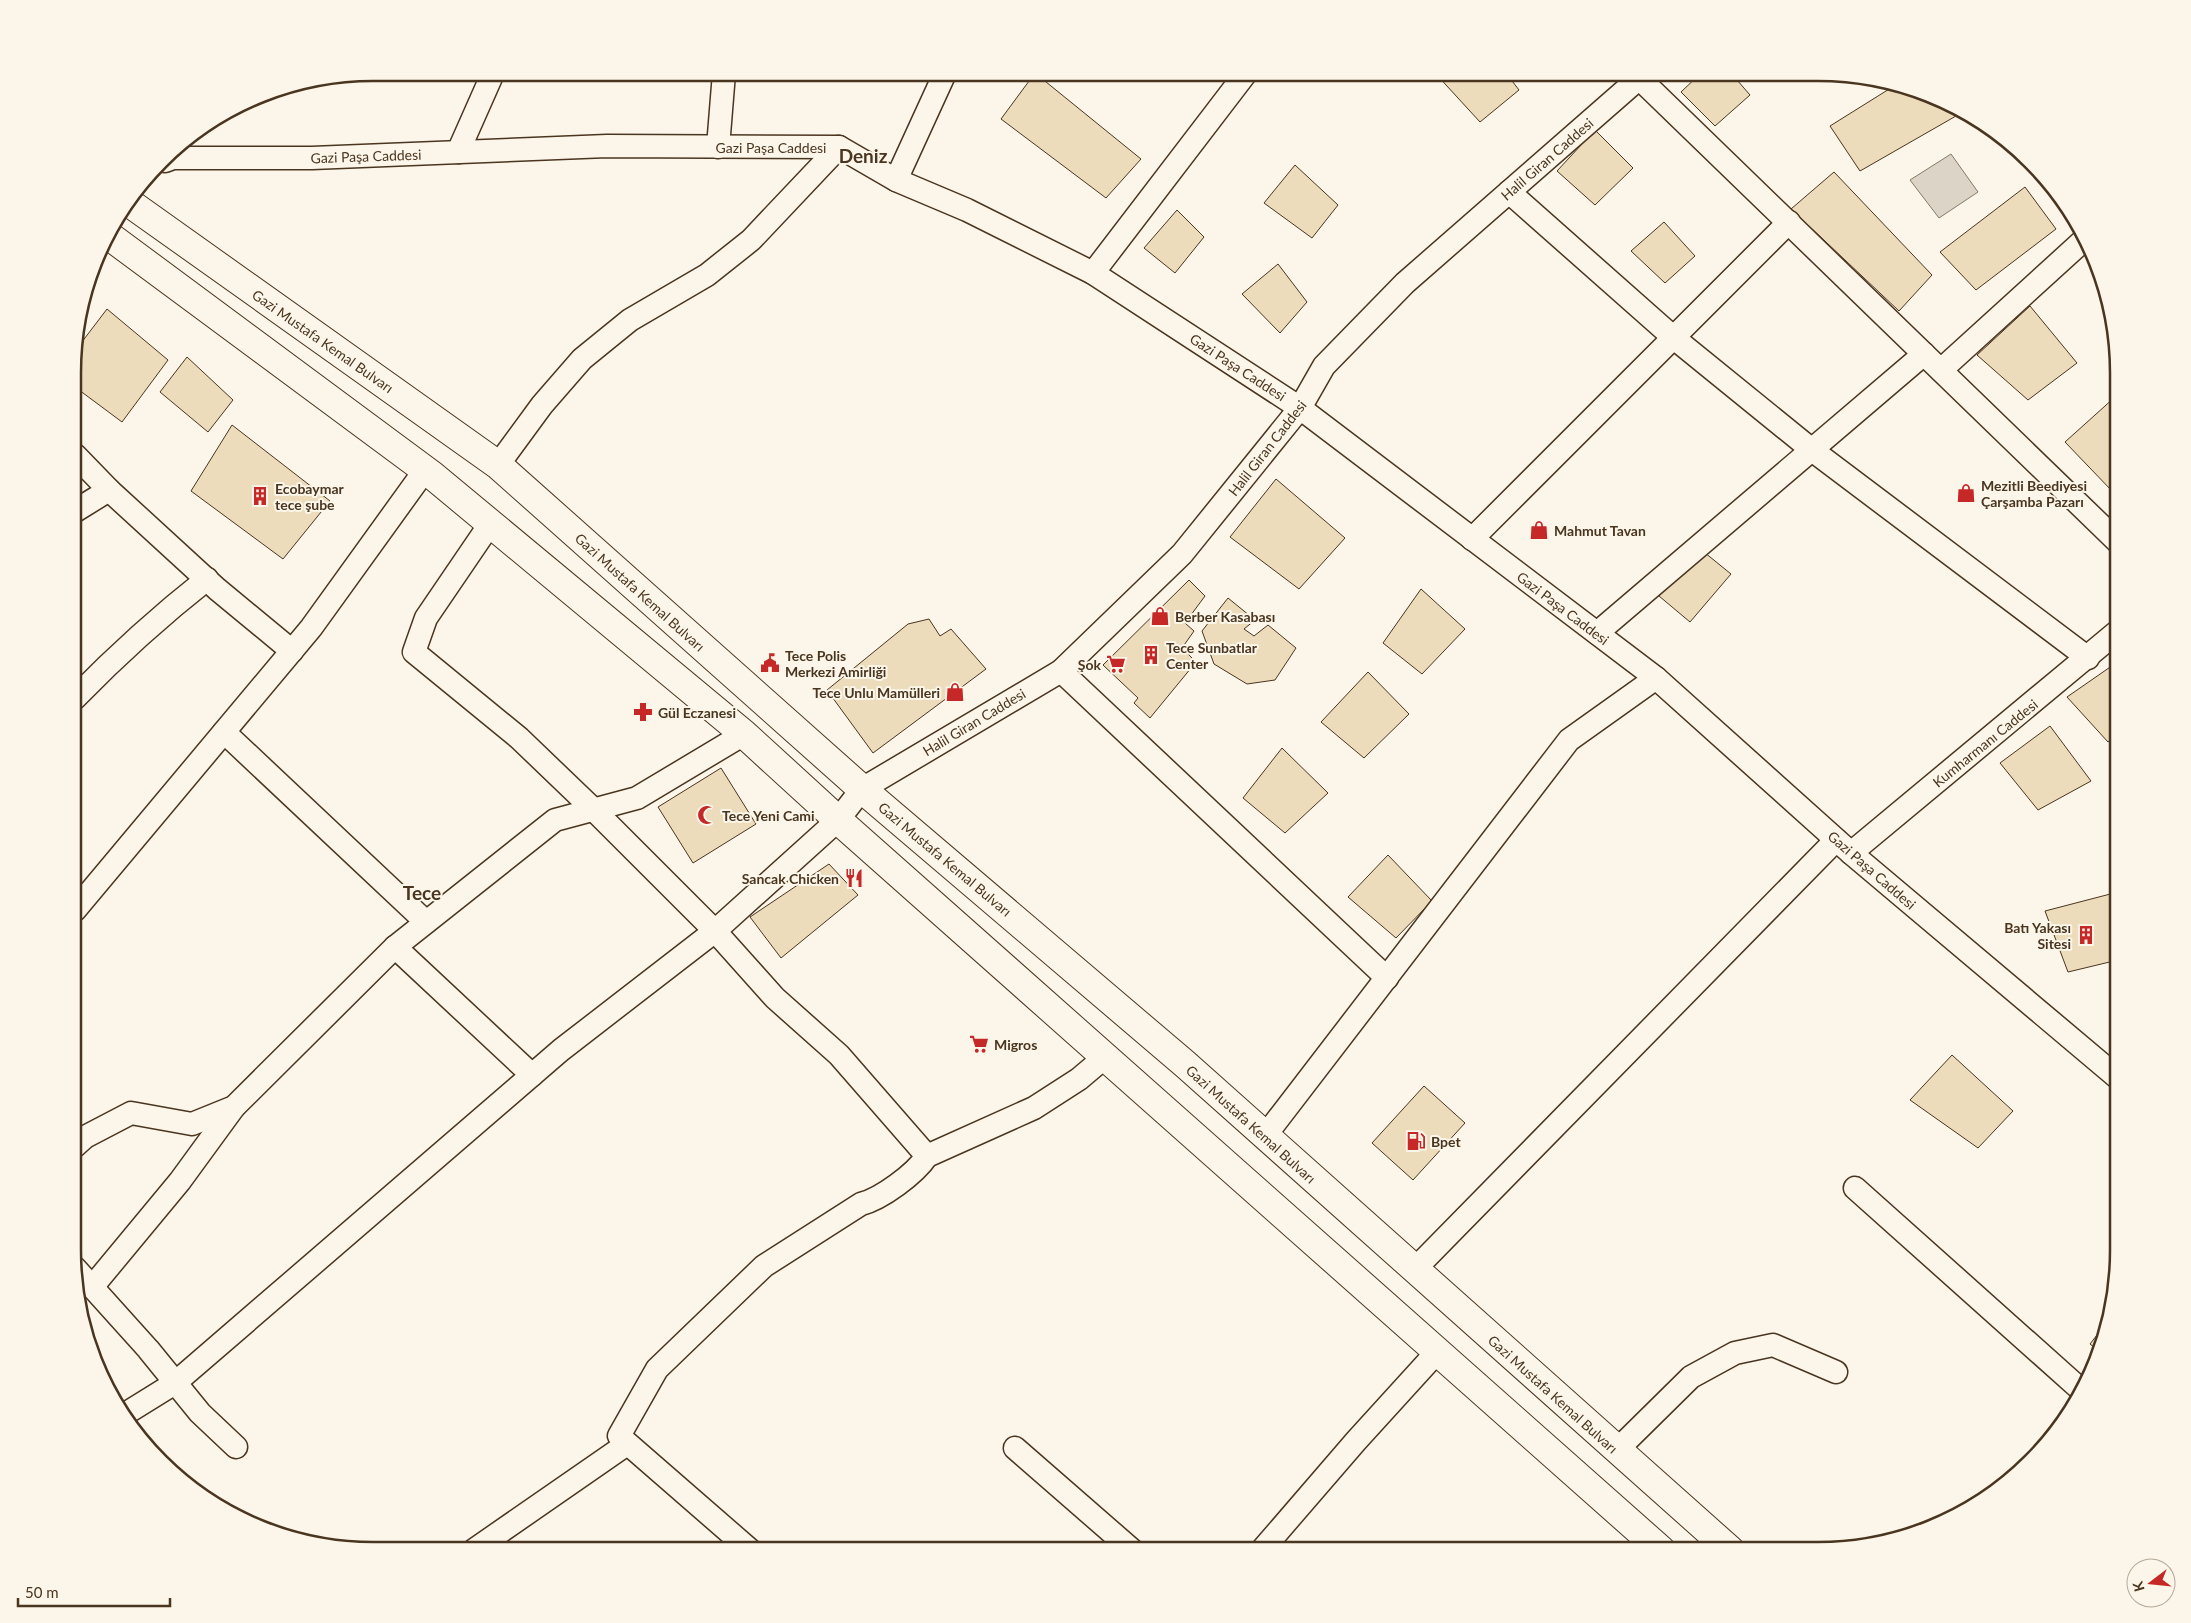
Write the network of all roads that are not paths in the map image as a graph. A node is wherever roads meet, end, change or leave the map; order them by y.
1 (489, 81) edge
2 (723, 81) edge
3 (941, 81) edge
4 (1240, 81) edge
5 (1636, 81) edge
6 (1647, 81) edge
7 (718, 147) junction
8 (839, 148) junction
9 (458, 152) junction
10 (177, 158) edge
11 (896, 180) junction
12 (1509, 192) junction
13 (134, 206) edge
14 (1789, 222) junction
15 (114, 239) edge
16 (2080, 244) edge
17 (1093, 273) junction
18 (1674, 338) junction
19 (1924, 354) junction
20 (1941, 370) junction
21 (1300, 408) junction
22 (1812, 450) junction
23 (81, 461) edge
24 (498, 465) junction
25 (425, 470) junction
26 (109, 490) junction
27 (81, 507) edge
28 (490, 524) junction
29 (2110, 534) edge
30 (1472, 539) junction
31 (207, 579) junction
32 (1597, 633) junction
33 (2110, 638) edge
34 (292, 651) junction
35 (2088, 658) junction
36 (1061, 671) junction
37 (1656, 678) junction
38 (81, 692) edge
39 (224, 732) junction
40 (744, 734) junction
41 (862, 789) junction
42 (594, 810) junction
43 (838, 820) junction
44 (1844, 846) junction
45 (81, 903) edge
46 (426, 922) junction
47 (716, 931) junction
48 (395, 947) junction
49 (1387, 978) junction
50 (1105, 1057) junction
51 (2110, 1067) edge
52 (532, 1075) junction
53 (234, 1107) junction
54 (1265, 1136) junction
55 (81, 1141) edge
56 (927, 1156) junction
57 (1856, 1188) dead end
58 (1414, 1270) junction
59 (83, 1276) edge
60 (93, 1286) junction
61 (1437, 1352) junction
62 (1836, 1372) dead end
63 (175, 1382) junction
64 (2076, 1386) edge
65 (129, 1411) edge
66 (627, 1444) junction
67 (236, 1448) dead end
68 (1014, 1448) dead end
69 (1617, 1450) junction
70 (486, 1542) edge
71 (741, 1542) edge
72 (1123, 1542) edge
73 (1269, 1542) edge
74 (1652, 1542) edge
75 (1721, 1542) edge

1 - 9 street
2 - 7 street
3 - 11 street
4 - 17 street
5 - 12 street, Halil Giran Caddesi
6 - 14 street
7 - 8 street, Gazi Paşa Caddesi
7 - 9 street, Gazi Paşa Caddesi
8 - 11 street, Gazi Paşa Caddesi
8 - 24 street
9 - 10 street, Gazi Paşa Caddesi
11 - 17 street, Gazi Paşa Caddesi
12 - 18 street
12 - 21 street, Halil Giran Caddesi
13 - 24 highway, Gazi Mustafa Kemal Bulvarı
14 - 18 street
14 - 19 street
15 - 25 highway
16 - 20 street
17 - 21 street, Gazi Paşa Caddesi
18 - 22 street
18 - 30 street
19 - 20 street
19 - 22 street
20 - 29 street
21 - 30 street, Gazi Paşa Caddesi
21 - 36 street, Halil Giran Caddesi
22 - 32 street
22 - 35 street
23 - 26 street
24 - 41 highway, Gazi Mustafa Kemal Bulvarı
25 - 28 highway
25 - 34 street
26 - 27 street
26 - 31 street
28 - 40 highway
28 - 42 street
30 - 32 street, Gazi Paşa Caddesi
31 - 34 street
31 - 38 street
32 - 37 street, Gazi Paşa Caddesi
33 - 35 street, Kumharmanı Caddesi
34 - 39 street
35 - 44 street, Kumharmanı Caddesi
36 - 41 street, Halil Giran Caddesi
36 - 49 street
37 - 44 street, Gazi Paşa Caddesi
37 - 49 street
39 - 45 street
39 - 46 street
40 - 42 street
40 - 43 highway
41 - 43 street
41 - 54 highway, Gazi Mustafa Kemal Bulvarı
42 - 46 street
42 - 47 street
43 - 47 street
43 - 50 highway
44 - 51 street, Gazi Paşa Caddesi
44 - 58 street, Kumharmanı Caddesi
46 - 48 street
47 - 52 street
47 - 56 street
48 - 52 street
48 - 53 street
49 - 54 street
50 - 56 street
50 - 61 highway
52 - 63 street
53 - 55 street
53 - 60 street
54 - 58 highway, Gazi Mustafa Kemal Bulvarı
56 - 66 street
57 - 64 street
58 - 69 highway, Gazi Mustafa Kemal Bulvarı
59 - 60 street
60 - 63 street
61 - 73 street
61 - 74 highway
62 - 69 street
63 - 65 street
63 - 67 street
66 - 70 street
66 - 71 street
68 - 72 street
69 - 75 highway, Gazi Mustafa Kemal Bulvarı

